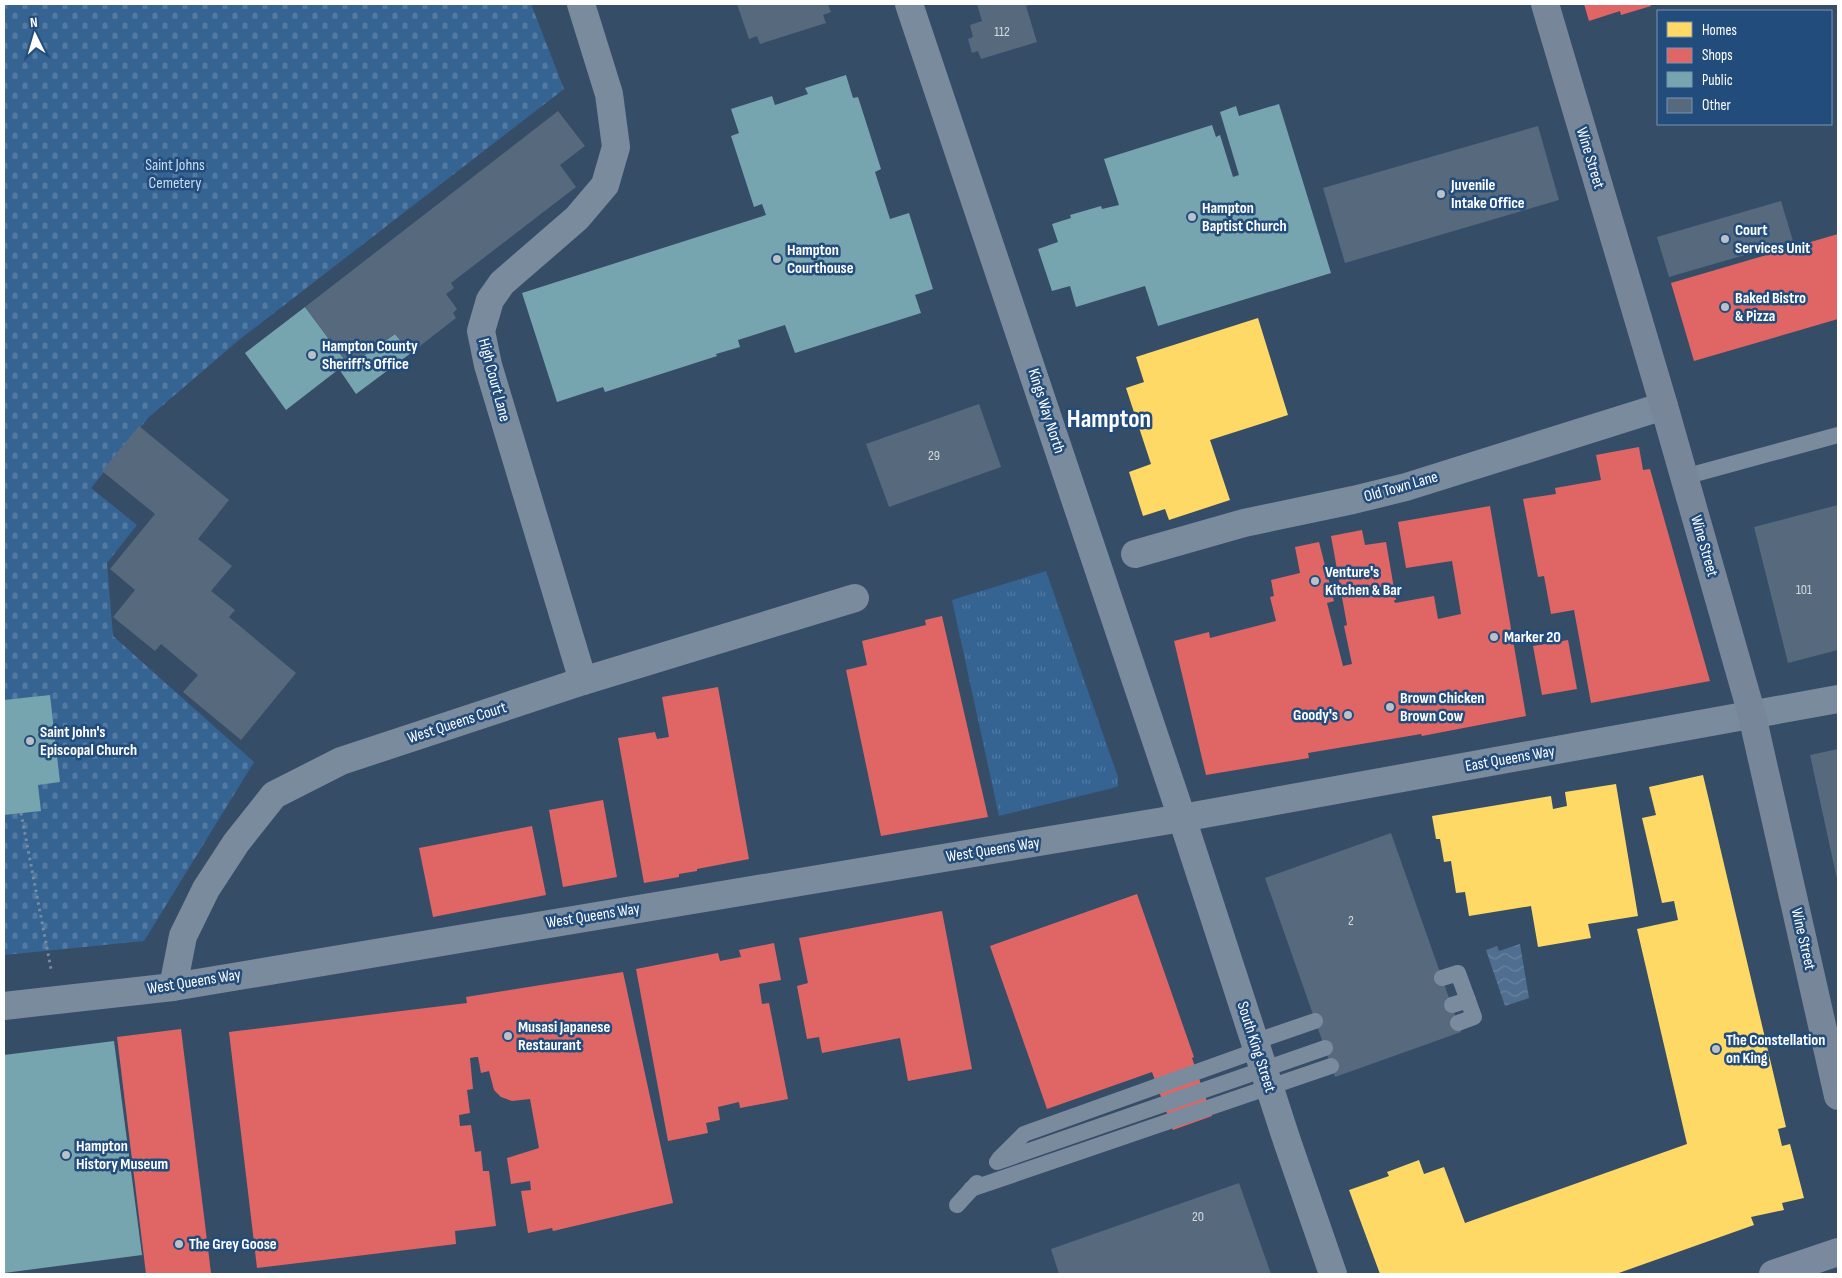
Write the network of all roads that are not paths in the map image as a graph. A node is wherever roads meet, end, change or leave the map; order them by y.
1 (581, 4) edge
2 (909, 4) edge
3 (1545, 4) edge
4 (1664, 406) junction
5 (1838, 435) edge
6 (1684, 477) junction
7 (1135, 554) dead end
8 (855, 598) dead end
9 (583, 681) junction
10 (1838, 699) edge
11 (1752, 716) junction
12 (1182, 818) junction
13 (1442, 978) dead end
14 (173, 986) junction
15 (1468, 1000) junction
16 (1452, 1005) dead end
17 (4, 1006) edge
18 (1315, 1021) dead end
19 (1458, 1023) dead end
20 (1325, 1048) dead end
21 (1261, 1062) junction
22 (1331, 1066) dead end
23 (1838, 1096) edge
24 (971, 1189) junction
25 (957, 1205) dead end
26 (1838, 1252) edge
27 (1333, 1274) edge
28 (1773, 1274) edge

1 - 9 street, High Court Lane
2 - 12 street, Kings Way North
3 - 4 street, Wine Street
4 - 6 street, Wine Street
4 - 7 street, Old Town Lane
5 - 6 lane
6 - 11 street, Wine Street
8 - 9 street, West Queens Court
9 - 14 street, West Queens Court
10 - 11 street, East Queens Way
11 - 12 street, East Queens Way
11 - 23 street, Wine Street
12 - 14 street, West Queens Way
12 - 21 street, South King Street
13 - 15 lane
14 - 17 street, West Queens Way
15 - 16 lane
15 - 19 lane
18 - 21 lane
20 - 21 lane
21 - 22 lane
21 - 24 lane
21 - 24 lane
21 - 27 street, South King Street
24 - 25 lane
26 - 28 main road

